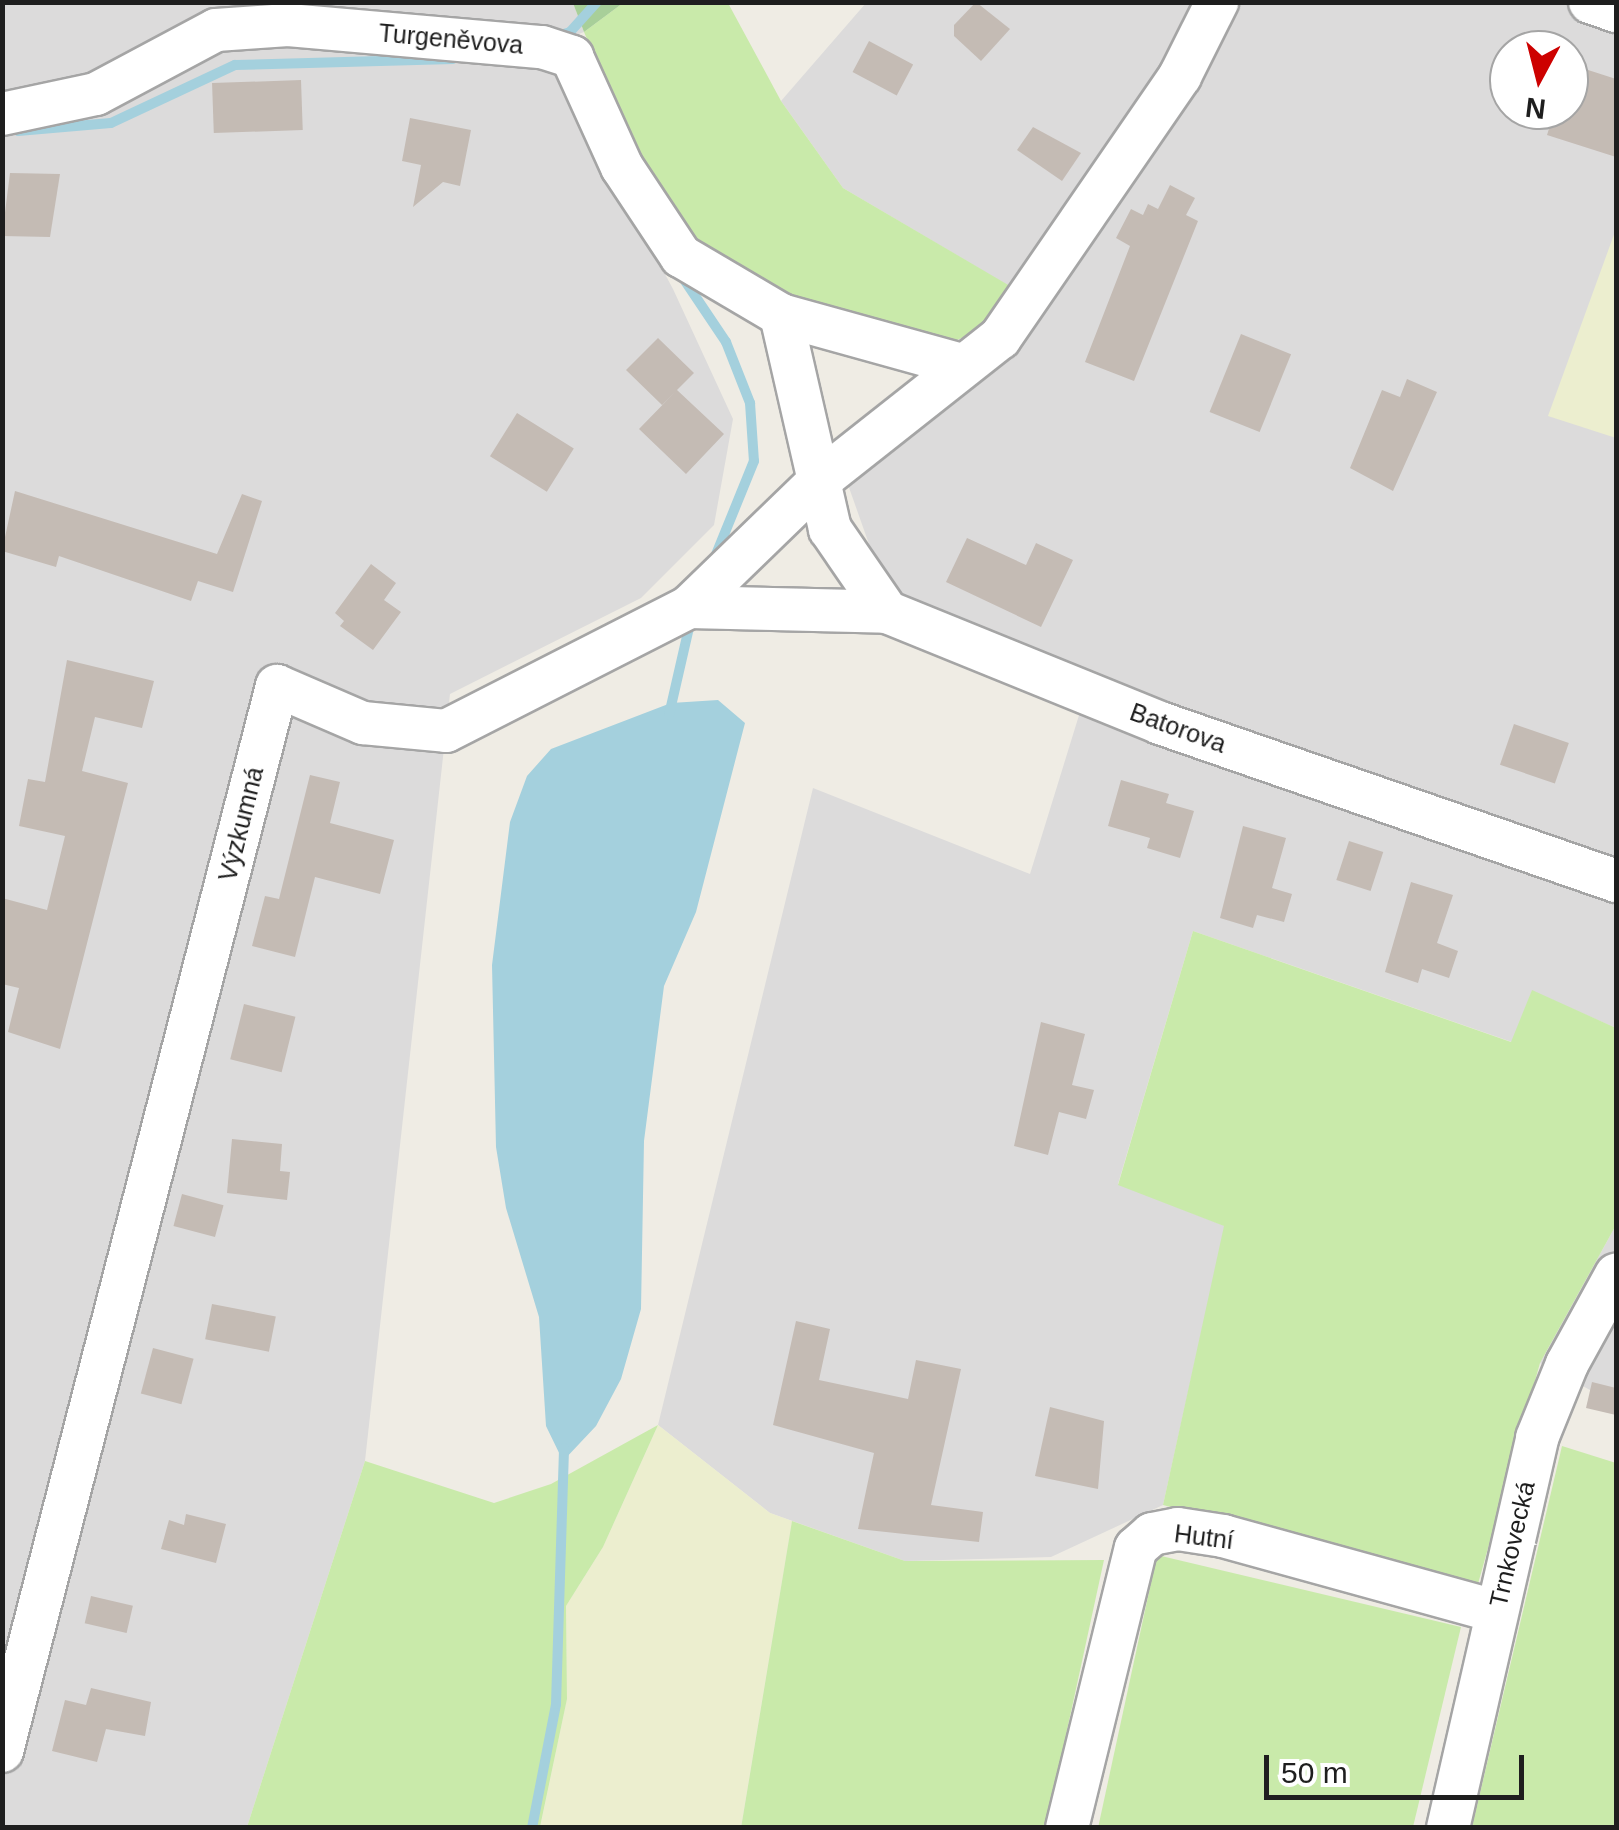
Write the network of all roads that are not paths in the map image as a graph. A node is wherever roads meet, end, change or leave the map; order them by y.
1 (1217, 2) edge
2 (1590, 2) edge
3 (1616, 11) edge
4 (2, 114) edge
5 (781, 315) junction
6 (961, 365) junction
7 (820, 480) junction
8 (689, 607) junction
9 (887, 612) junction
10 (1616, 881) edge
11 (1616, 1274) edge
12 (1496, 1612) junction
13 (2, 1751) edge
14 (1067, 1828) edge
15 (1448, 1828) edge

1 - 6 street
2 - 3 street
4 - 5 street, Turgeněvova
5 - 6 street, Turgeněvova
5 - 7 street
6 - 7 street, Výzkumná
7 - 8 street, Výzkumná
7 - 9 street
8 - 9 street
8 - 13 street, Výzkumná
9 - 10 street, Batorova
11 - 12 street, Trnkovecká
12 - 14 street, Hutní
12 - 15 street, Trnkovecká

